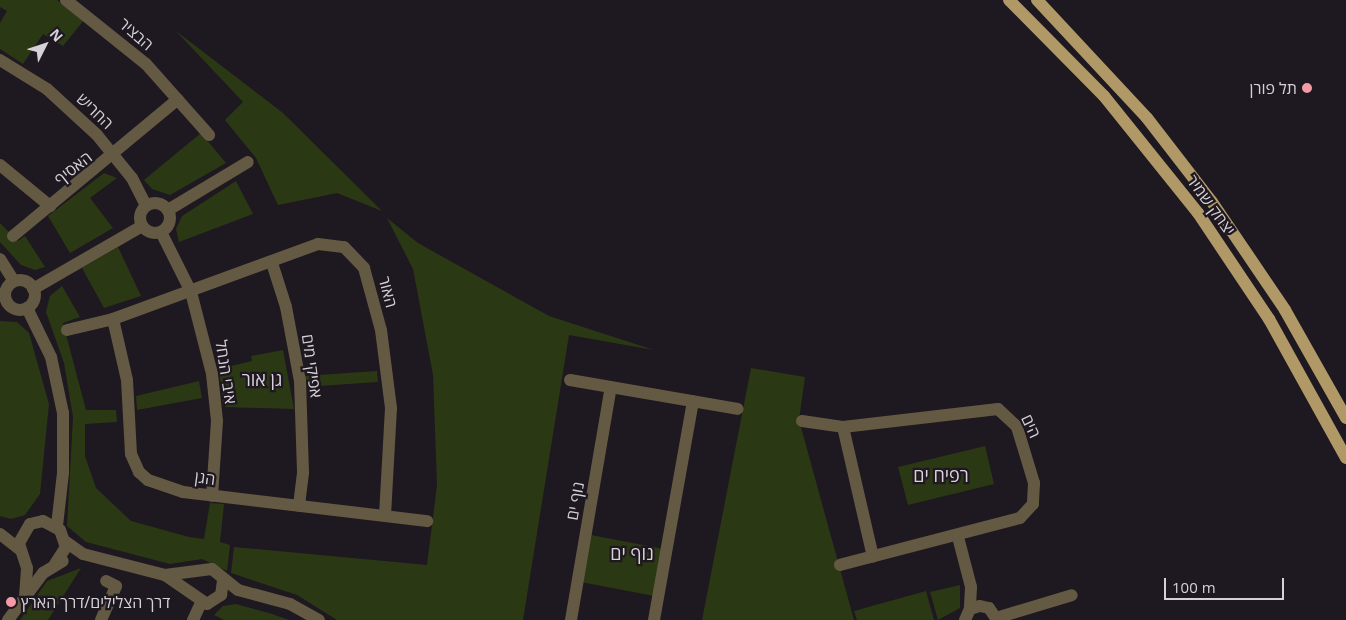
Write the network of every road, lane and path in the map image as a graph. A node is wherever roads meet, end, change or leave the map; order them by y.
1 (66, 0) edge
2 (1009, 0) edge
3 (1037, 0) edge
4 (0, 60) edge
5 (178, 99) junction
6 (209, 135) dead end
7 (115, 155) junction
8 (248, 162) dead end
9 (0, 165) edge
10 (50, 206) junction
11 (146, 206) junction
12 (168, 210) junction
13 (142, 226) junction
14 (161, 232) junction
15 (13, 236) dead end
16 (0, 259) edge
17 (272, 263) junction
18 (14, 282) junction
19 (33, 289) junction
20 (191, 292) junction
21 (3, 304) edge
22 (27, 308) junction
23 (113, 319) junction
24 (67, 330) dead end
25 (570, 380) dead end
26 (611, 387) junction
27 (693, 402) junction
28 (738, 409) dead end
29 (1346, 418) edge
30 (802, 421) dead end
31 (843, 427) junction
32 (1346, 458) edge
33 (212, 496) junction
34 (59, 499) junction
35 (299, 506) junction
36 (385, 516) junction
37 (43, 521) junction
38 (427, 521) dead end
39 (57, 526) junction
40 (24, 530) junction
41 (0, 533) edge
42 (958, 537) junction
43 (66, 542) junction
44 (22, 554) junction
45 (873, 557) junction
46 (97, 558) junction
47 (840, 565) dead end
48 (53, 566) junction
49 (200, 569) junction
50 (165, 575) junction
51 (222, 580) junction
52 (106, 581) dead end
53 (971, 587) junction
54 (246, 592) junction
55 (190, 593) junction
56 (1072, 596) dead end
57 (25, 597) junction
58 (217, 600) junction
59 (200, 603) junction
60 (985, 606) junction
61 (965, 616) edge
62 (996, 619) edge
63 (8, 620) edge
64 (101, 620) edge
65 (193, 620) edge
66 (319, 620) edge
67 (571, 620) edge
68 (654, 620) edge

1 - 5 street, הבציר
2 - 32 main road, יצחק שמיר
3 - 29 main road, יצחק שמיר
4 - 7 street, החריש
5 - 6 street, הבציר
5 - 7 street
7 - 10 street, האסיף
7 - 11 street, החריש
8 - 12 street
9 - 10 street, האסיף
10 - 15 street, האסיף
11 - 12 street
11 - 13 street
12 - 14 street
13 - 14 street
13 - 19 street
14 - 20 street, איבי הנחל
16 - 18 street
17 - 20 street, האור
17 - 35 street, אפיקי מים
17 - 36 street, האור
18 - 19 street
18 - 21 street
19 - 22 street
20 - 23 street
20 - 33 street, איבי הנחל
21 - 22 street
22 - 34 street
23 - 24 street
23 - 33 street, הגן
25 - 26 street
26 - 27 street
26 - 67 street, נוף ים
27 - 28 street
27 - 68 street
30 - 31 street, הים
31 - 42 street, הים
31 - 45 street
33 - 35 street, הגן
34 - 37 street
34 - 39 street
35 - 36 street, הגן
36 - 38 street, הגן
37 - 39 street
37 - 40 street
39 - 43 street
40 - 41 street
40 - 44 street
41 - 44 street
42 - 45 street, הים
42 - 53 street
43 - 46 street
43 - 48 street
44 - 48 street
44 - 57 street
45 - 47 street, הים
46 - 48 street
46 - 50 street
48 - 57 street
49 - 50 street
49 - 51 street
49 - 55 street
50 - 55 street
51 - 54 street
51 - 58 street
52 - 64 street
53 - 60 street
53 - 61 street
54 - 58 street
54 - 66 street
55 - 59 street
56 - 62 street
57 - 63 street
58 - 59 street
59 - 65 street
60 - 61 street
60 - 62 street

